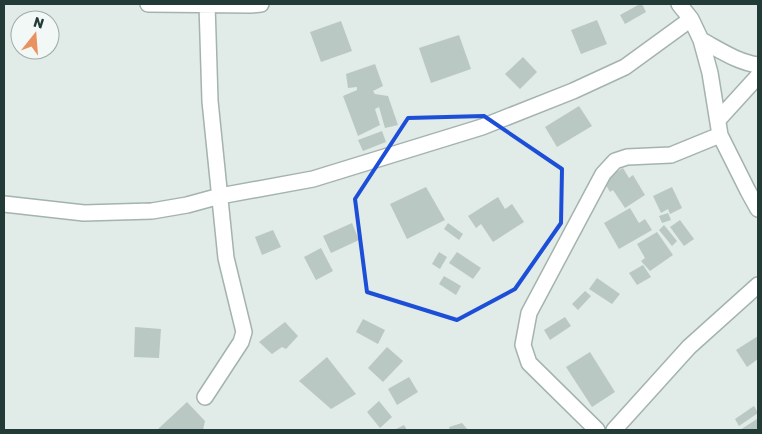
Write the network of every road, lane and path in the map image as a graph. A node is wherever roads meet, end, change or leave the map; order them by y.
1 (148, 4) edge
2 (207, 4) edge
3 (261, 4) edge
4 (679, 4) edge
5 (691, 20) junction
6 (701, 40) junction
7 (758, 65) edge
8 (758, 76) edge
9 (719, 127) junction
10 (220, 196) junction
11 (4, 204) edge
12 (758, 209) edge
13 (758, 285) edge
14 (204, 397) dead end
15 (597, 430) edge
16 (614, 430) edge

1 - 2 street
2 - 3 street
2 - 10 street
4 - 5 street
5 - 6 street
5 - 10 street
6 - 7 street
6 - 9 street
8 - 9 street
9 - 12 street
9 - 15 street
10 - 11 street
10 - 14 street
13 - 16 street

